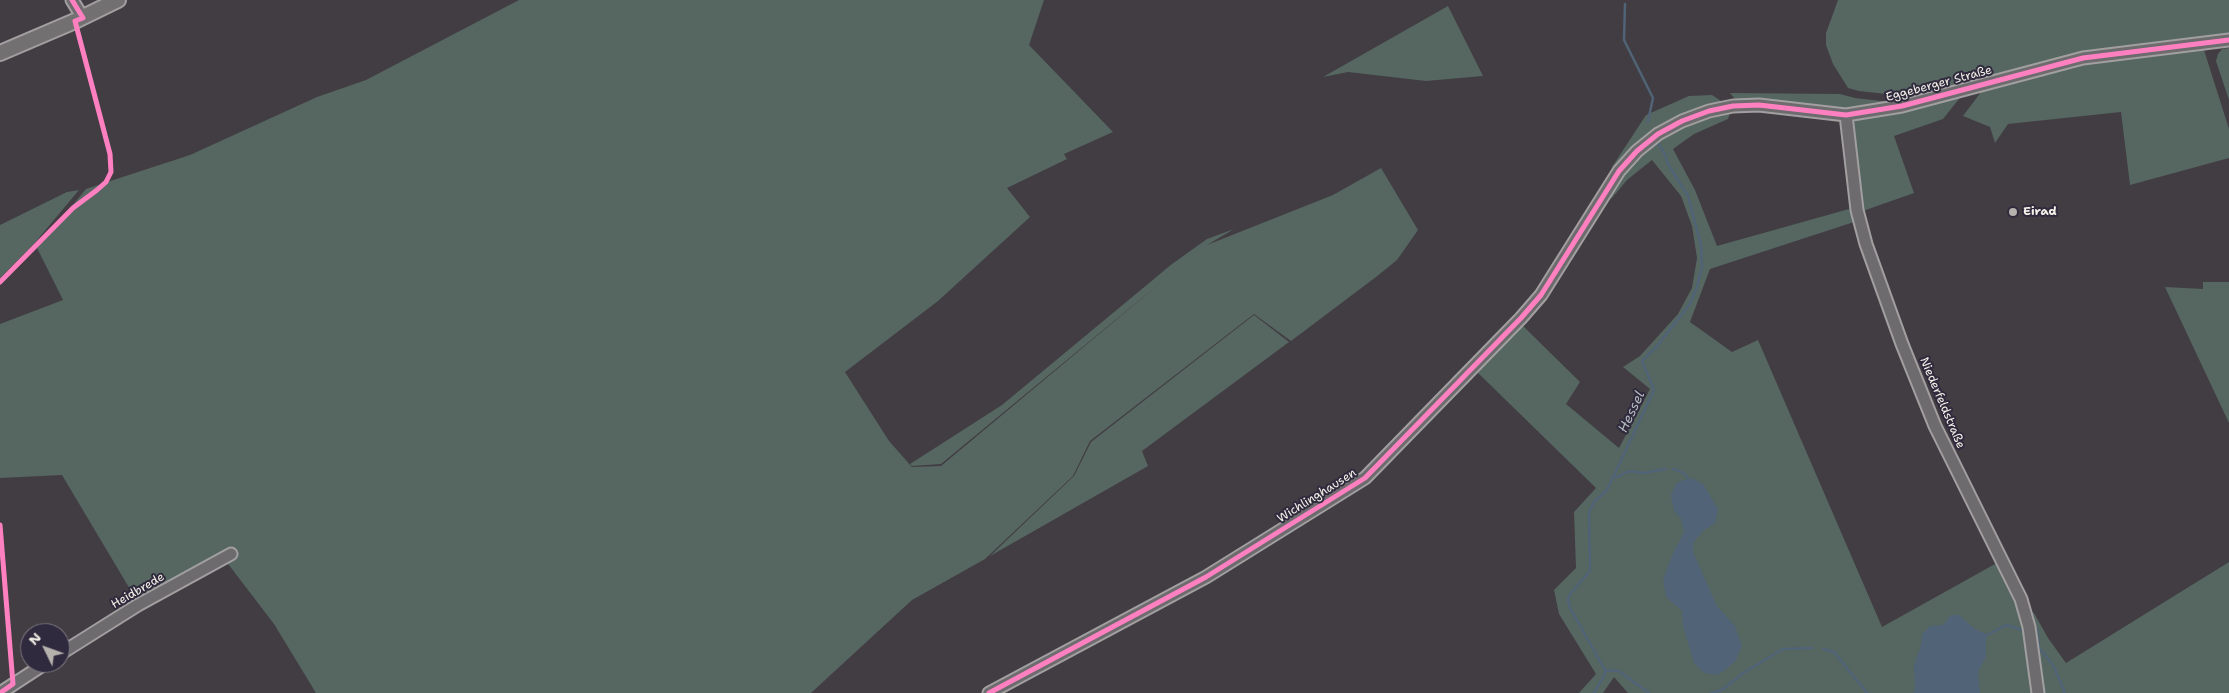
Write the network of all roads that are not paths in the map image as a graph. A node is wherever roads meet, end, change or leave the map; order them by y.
1 (72, 0) edge
2 (118, 0) edge
3 (82, 18) junction
4 (2229, 40) edge
5 (0, 52) edge
6 (1846, 115) junction
7 (1597, 202) joint
8 (231, 554) dead end
9 (70, 648) edge
10 (31, 673) edge
11 (0, 693) edge
12 (989, 693) edge
13 (2038, 693) edge

1 - 3 street
2 - 3 main road
3 - 5 main road
4 - 6 street, Eggeberger Straße
6 - 7 street, Eggeberger Straße
6 - 13 street, Niederfeldstraße
7 - 12 street, Wichlinghausen
8 - 9 street, Heidbrede
10 - 11 street

